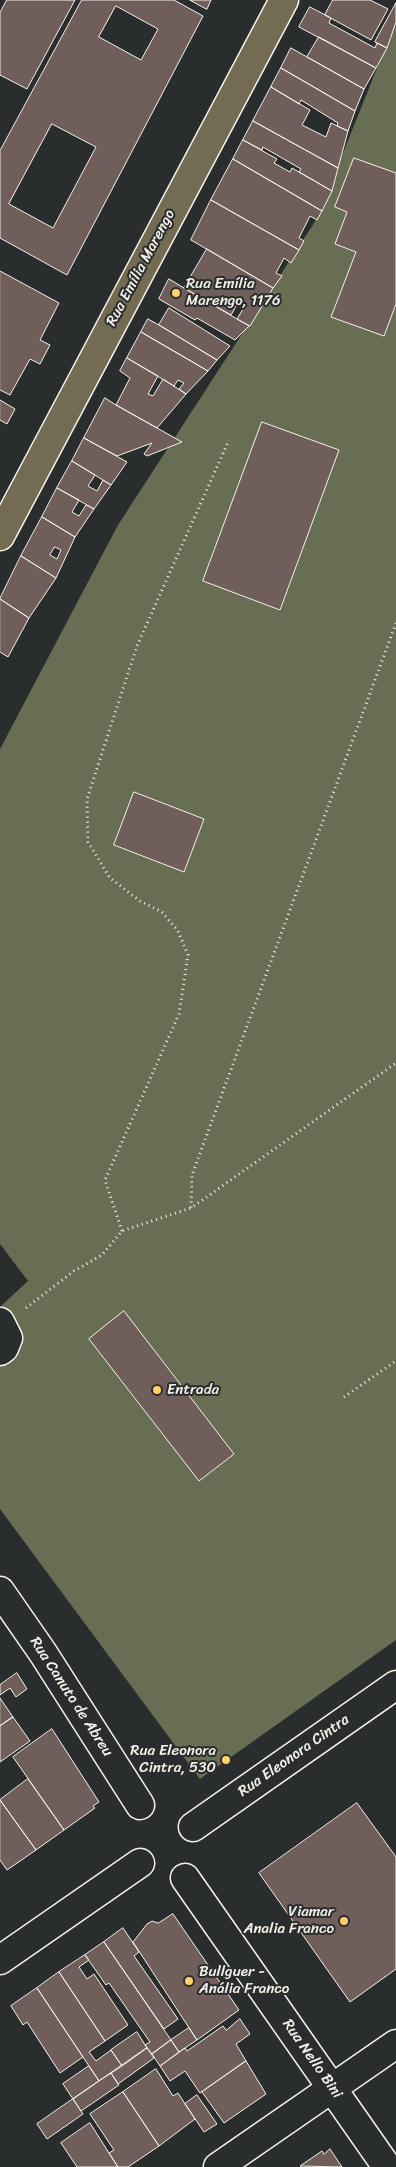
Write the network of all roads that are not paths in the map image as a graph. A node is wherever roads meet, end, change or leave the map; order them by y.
1 (284, 0) edge
2 (0, 536) edge
3 (0, 1591) edge
4 (396, 1685) edge
5 (140, 1805) dead end
6 (193, 1827) dead end
7 (140, 1863) dead end
8 (185, 1878) dead end
9 (0, 1960) edge
10 (396, 2044) edge
11 (332, 2089) junction
12 (218, 2167) edge
13 (387, 2167) edge

1 - 2 main road, Rua Emília Marengo
3 - 5 street, Rua Canuto de Abreu
4 - 6 street, Rua Eleonora Cintra
7 - 9 street
8 - 11 street, Rua Nello Bini
10 - 11 street
11 - 12 street
11 - 13 street, Rua Nello Bini

